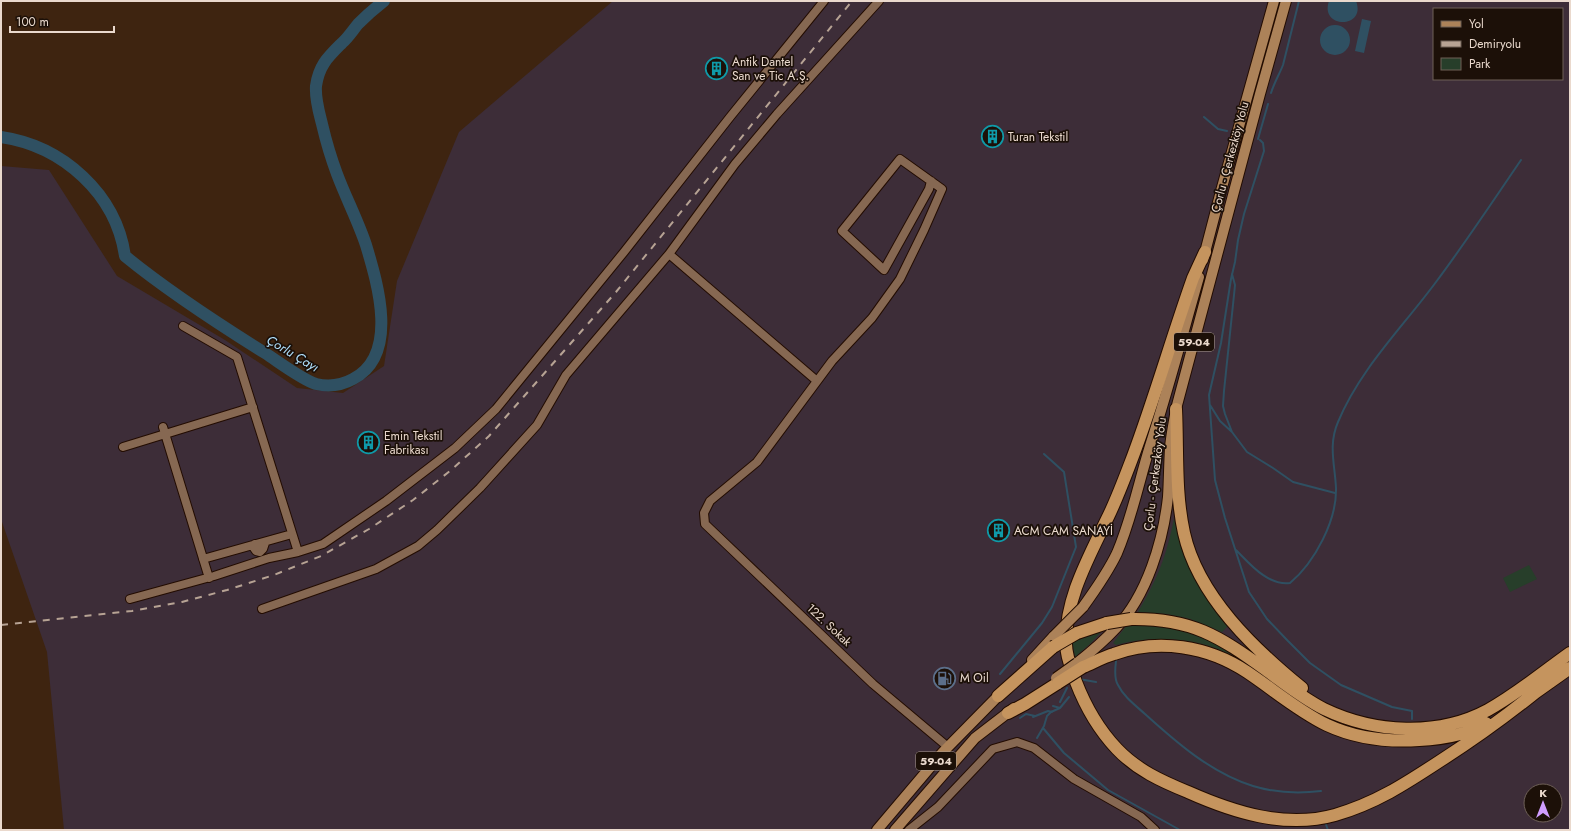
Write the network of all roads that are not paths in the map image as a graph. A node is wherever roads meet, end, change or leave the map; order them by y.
1 (824, 1) edge
2 (879, 1) edge
3 (1274, 1) edge
4 (1286, 1) edge
5 (931, 181) junction
6 (1206, 252) junction
7 (669, 254) junction
8 (183, 326) dead end
9 (818, 381) junction
10 (253, 407) junction
11 (1176, 409) junction
12 (164, 431) junction
13 (123, 447) dead end
14 (292, 534) junction
15 (298, 552) junction
16 (203, 559) junction
17 (209, 578) junction
18 (130, 599) dead end
19 (262, 609) dead end
20 (1053, 641) junction
21 (1570, 653) edge
22 (1080, 665) junction
23 (1570, 668) edge
24 (1536, 692) junction
25 (998, 696) joint
26 (1008, 712) joint
27 (1365, 724) junction
28 (948, 747) junction
29 (877, 830) edge
30 (895, 830) edge
31 (909, 830) edge
32 (1155, 830) edge

1 - 15 street
2 - 7 street
3 - 6 main road, Çorlu - Çerkezköy Yolu / 59-04
4 - 11 main road, Çorlu - Çerkezköy Yolu / 59-04
5 - 5 street
5 - 9 street
6 - 20 main road, Çorlu - Çerkezköy Yolu / 59-04, bridge
6 - 24 highway
7 - 9 street
7 - 19 street
8 - 10 street
9 - 28 street, 122. Sokak
10 - 12 street
10 - 14 street
11 - 22 main road, Çorlu - Çerkezköy Yolu / 59-04
11 - 27 highway
12 - 13 street
12 - 16 street
14 - 15 street
14 - 16 street
15 - 17 street
16 - 17 street
17 - 18 street
20 - 25 highway
20 - 27 highway, bridge
21 - 27 highway
22 - 24 highway
22 - 26 highway, bridge
23 - 24 highway
25 - 28 main road, 59-04
26 - 30 main road, 59-04
28 - 29 main road, 59-04
31 - 32 street

